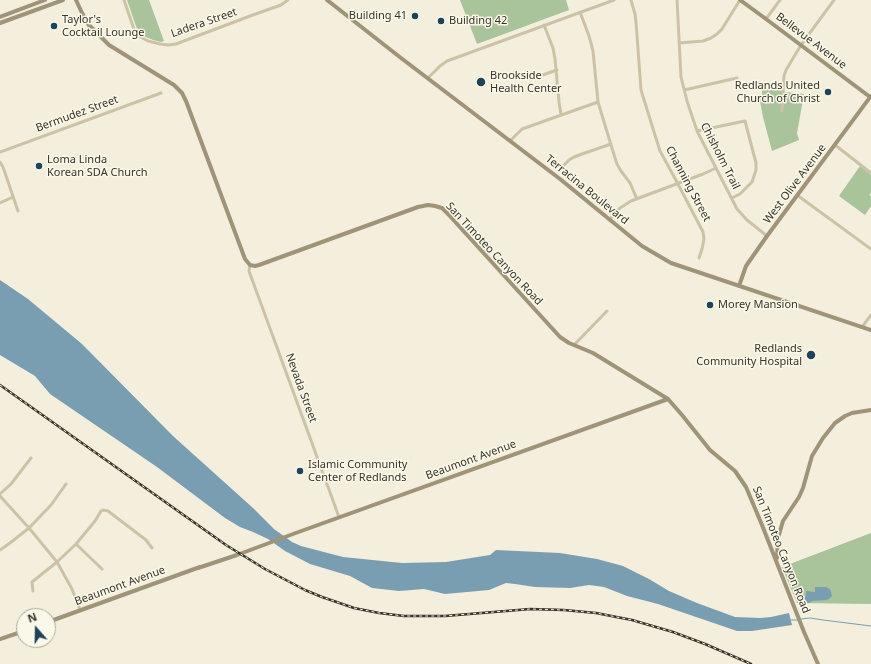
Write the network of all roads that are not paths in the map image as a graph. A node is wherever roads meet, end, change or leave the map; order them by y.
1 (45, 0) edge
2 (63, 0) edge
3 (76, 0) edge
4 (124, 0) edge
5 (288, 0) edge
6 (327, 0) edge
7 (614, 0) edge
8 (630, 0) edge
9 (677, 0) edge
10 (740, 0) edge
11 (780, 0) edge
12 (834, 0) edge
13 (580, 12) junction
14 (0, 17) edge
15 (766, 19) junction
16 (0, 23) edge
17 (544, 26) junction
18 (680, 43) junction
19 (801, 45) junction
20 (557, 70) junction
21 (428, 78) junction
22 (737, 78) dead end
23 (531, 79) dead end
24 (684, 90) junction
25 (161, 93) dead end
26 (871, 97) edge
27 (598, 102) junction
28 (782, 111) dead end
29 (561, 115) junction
30 (697, 131) junction
31 (510, 141) junction
32 (611, 144) junction
33 (835, 145) junction
34 (0, 152) edge
35 (0, 162) edge
36 (562, 167) dead end
37 (716, 168) junction
38 (871, 173) edge
39 (678, 184) junction
40 (797, 195) junction
41 (13, 197) junction
42 (732, 198) junction
43 (637, 199) junction
44 (0, 203) edge
45 (18, 211) dead end
46 (610, 220) junction
47 (767, 236) junction
48 (871, 249) edge
49 (699, 258) dead end
50 (250, 265) junction
51 (739, 286) junction
52 (607, 311) dead end
53 (871, 315) edge
54 (862, 327) junction
55 (871, 330) edge
56 (574, 345) junction
57 (668, 399) junction
58 (871, 410) edge
59 (31, 458) dead end
60 (66, 484) dead end
61 (0, 495) edge
62 (339, 517) junction
63 (29, 528) junction
64 (76, 544) junction
65 (152, 548) dead end
66 (0, 550) edge
67 (57, 562) junction
68 (777, 562) junction
69 (102, 569) dead end
70 (33, 591) dead end
71 (80, 610) junction
72 (56, 619) edge
73 (16, 633) edge
74 (0, 639) edge
75 (816, 664) edge

1 - 14 main road
2 - 16 main road
3 - 50 main road
4 - 5 street, Ladera Street
6 - 21 main road, Terracina Boulevard
7 - 13 street
8 - 39 street, Channing Street
9 - 18 street, Chisholm Trail
10 - 15 main road, Bellevue Avenue
10 - 18 street
11 - 15 street
12 - 19 street
13 - 17 street
13 - 27 street
15 - 19 main road, Bellevue Avenue
17 - 20 street
17 - 21 street
18 - 24 street, Chisholm Trail
19 - 26 main road, Bellevue Avenue
19 - 28 street
20 - 23 street
20 - 29 street
21 - 31 main road, Terracina Boulevard
22 - 24 street
24 - 30 street, Chisholm Trail
25 - 34 street, Bermudez Street
26 - 33 main road, West Olive Avenue
27 - 29 street
27 - 32 street
29 - 31 street
30 - 37 street, Chisholm Trail
30 - 42 street
31 - 46 main road, Terracina Boulevard
32 - 36 street
32 - 43 street
33 - 38 street
33 - 40 main road, West Olive Avenue
35 - 41 street
37 - 39 street
37 - 42 street, Chisholm Trail
39 - 43 street
39 - 49 street, Channing Street
40 - 47 main road, West Olive Avenue
40 - 48 street
41 - 44 street
41 - 45 street
42 - 47 street, Chisholm Trail
43 - 46 street
46 - 51 main road, Terracina Boulevard
47 - 51 main road, West Olive Avenue
50 - 56 main road, San Timoteo Canyon Road
50 - 62 street, Nevada Street
51 - 54 main road, Terracina Boulevard
52 - 56 street
53 - 54 street
54 - 55 main road, Terracina Boulevard
56 - 57 main road, San Timoteo Canyon Road
57 - 62 main road, Beaumont Avenue
57 - 68 main road, San Timoteo Canyon Road
58 - 68 main road
59 - 61 street
60 - 63 street
61 - 63 street
62 - 71 main road, Beaumont Avenue
63 - 66 street
63 - 67 street
64 - 65 street
64 - 67 street
64 - 69 street
67 - 70 street
67 - 71 street
68 - 75 main road, San Timoteo Canyon Road
71 - 72 main road, Beaumont Avenue
73 - 74 main road

